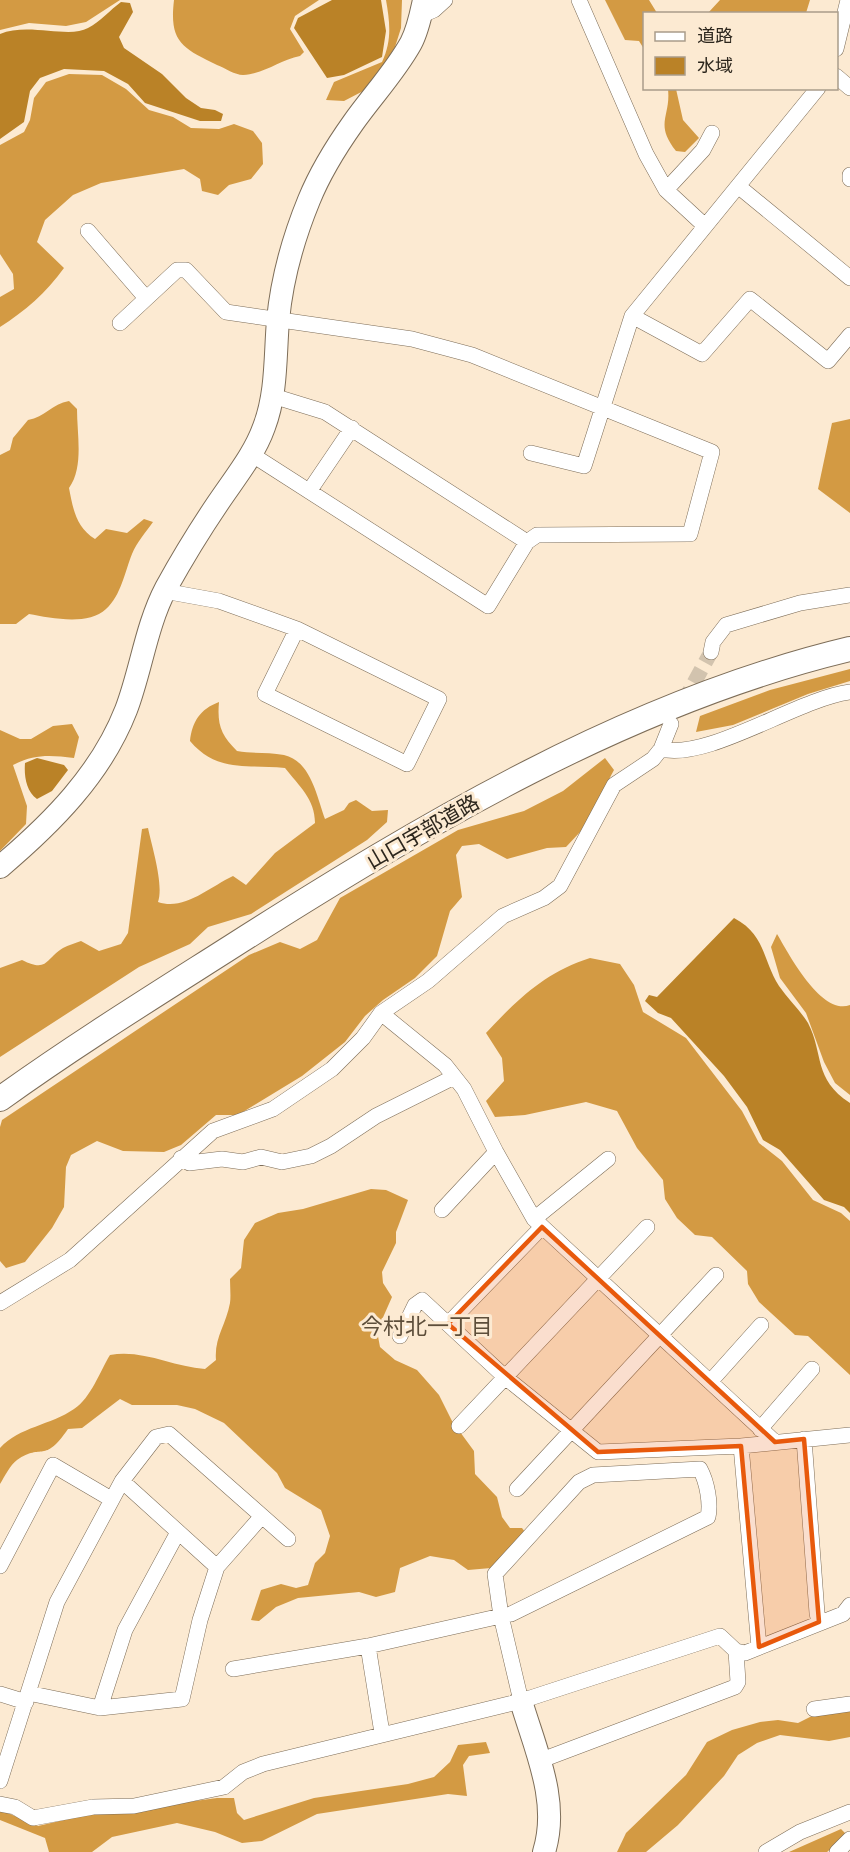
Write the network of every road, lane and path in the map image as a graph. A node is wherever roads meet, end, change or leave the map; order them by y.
1 (445, 0) edge
2 (579, 0) edge
3 (848, 0) edge
4 (422, 8) edge
5 (838, 45) edge
6 (838, 77) edge
7 (850, 88) edge
8 (816, 90) edge
9 (712, 133) dead end
10 (738, 186) junction
11 (666, 190) junction
12 (705, 226) junction
13 (88, 231) dead end
14 (850, 278) edge
15 (146, 298) junction
16 (632, 316) junction
17 (278, 319) junction
18 (120, 323) dead end
19 (850, 335) edge
20 (273, 396) junction
21 (602, 406) junction
22 (352, 428) junction
23 (531, 453) dead end
24 (251, 454) junction
25 (310, 490) junction
26 (527, 542) junction
27 (164, 591) junction
28 (850, 595) edge
29 (297, 629) junction
30 (850, 649) edge
31 (711, 651) tunnel mouth
32 (850, 692) edge
33 (671, 724) dead end
34 (661, 749) junction
35 (0, 867) edge
36 (381, 1013) junction
37 (454, 1077) junction
38 (0, 1097) edge
39 (496, 1152) junction
40 (181, 1158) junction
41 (608, 1159) dead end
42 (442, 1210) dead end
43 (538, 1223) junction
44 (647, 1227) dead end
45 (716, 1275) dead end
46 (600, 1278) junction
47 (0, 1303) edge
48 (448, 1324) junction
49 (760, 1325) dead end
50 (660, 1335) junction
51 (400, 1336) dead end
52 (812, 1369) dead end
53 (505, 1377) junction
54 (710, 1382) junction
55 (459, 1426) dead end
56 (760, 1429) junction
57 (572, 1431) junction
58 (850, 1435) edge
59 (804, 1439) junction
60 (774, 1442) junction
61 (741, 1446) junction
62 (122, 1481) junction
63 (517, 1489) dead end
64 (111, 1499) junction
65 (261, 1516) junction
66 (178, 1532) junction
67 (288, 1539) dead end
68 (0, 1566) edge
69 (217, 1567) junction
70 (850, 1605) edge
71 (501, 1616) junction
72 (819, 1622) junction
73 (368, 1646) junction
74 (759, 1647) junction
75 (736, 1651) junction
76 (233, 1669) dead end
77 (0, 1694) edge
78 (27, 1698) junction
79 (521, 1701) junction
80 (850, 1704) edge
81 (100, 1708) junction
82 (814, 1709) dead end
83 (382, 1733) junction
84 (539, 1761) junction
85 (0, 1780) edge
86 (0, 1804) edge
87 (850, 1812) edge
88 (850, 1839) edge
89 (544, 1852) edge
90 (766, 1852) edge
91 (837, 1852) edge

1 - 4 street
2 - 11 street
3 - 5 street
4 - 17 street
6 - 7 street
8 - 10 street
9 - 11 street
10 - 12 street
10 - 14 street
11 - 12 street
12 - 16 street
13 - 15 street
15 - 17 street
15 - 18 street
16 - 19 street
16 - 21 street
17 - 20 street
17 - 21 street
20 - 22 street
20 - 24 street
21 - 23 street
21 - 26 street
22 - 25 street
22 - 26 street
24 - 25 street
24 - 27 street
25 - 26 street
27 - 29 street
27 - 35 street
28 - 31 street
29 - 29 street
30 - 38 main road, 山口宇部道路
32 - 34 street
33 - 34 street
34 - 36 street
36 - 37 street
36 - 40 street
37 - 39 street
37 - 40 street
39 - 42 street
39 - 43 street
40 - 47 street
41 - 43 street
43 - 46 street
43 - 48 street
44 - 46 street
45 - 50 street
46 - 50 street
46 - 53 street
48 - 51 street
48 - 53 street
49 - 54 street
50 - 54 street
50 - 57 street
52 - 56 street
53 - 55 street
53 - 57 street
54 - 56 street
56 - 60 street
57 - 61 street
57 - 63 street
58 - 59 street
59 - 60 street
59 - 72 street
60 - 61 street
61 - 74 street
62 - 64 street
62 - 65 street
62 - 66 street
64 - 68 street
64 - 78 street
65 - 67 street
65 - 69 street
66 - 69 street
66 - 81 street
69 - 81 street
70 - 72 street
71 - 71 street
71 - 73 street
71 - 79 street
72 - 74 street
73 - 76 street
73 - 83 street
74 - 75 street
75 - 79 street
75 - 84 street
77 - 78 street
78 - 81 street
78 - 85 street
79 - 83 street
79 - 84 street
80 - 82 street
83 - 86 street
84 - 89 street
87 - 90 street
88 - 91 street

